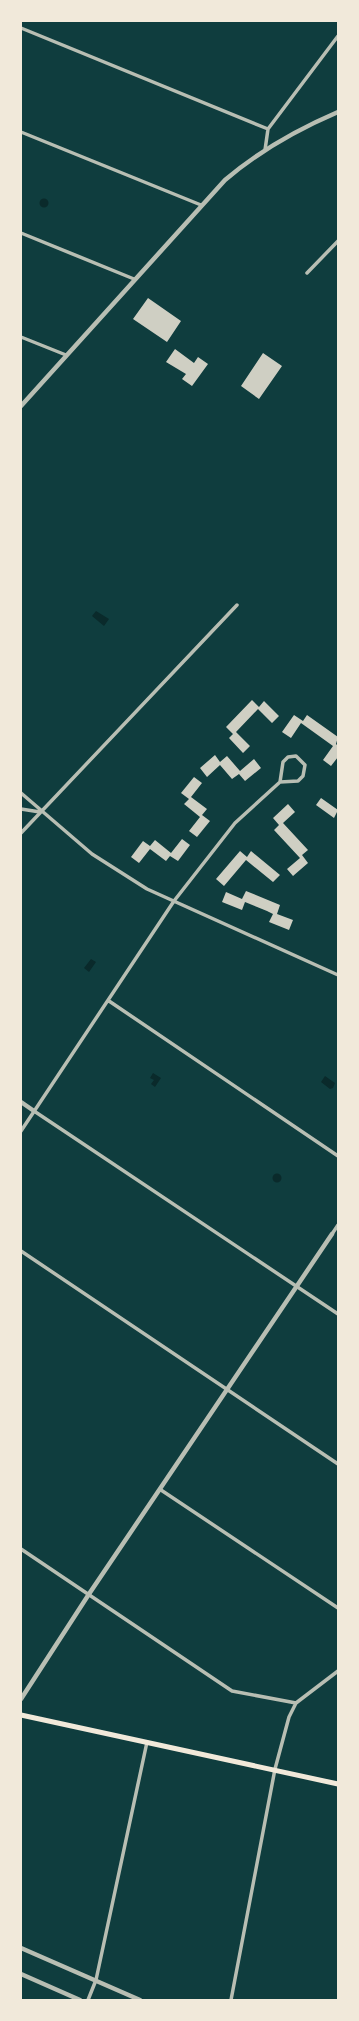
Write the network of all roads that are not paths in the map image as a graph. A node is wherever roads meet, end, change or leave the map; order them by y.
1 (21, 28) edge
2 (338, 36) edge
3 (338, 112) edge
4 (268, 130) junction
5 (21, 132) edge
6 (265, 150) junction
7 (201, 205) junction
8 (21, 234) edge
9 (338, 241) edge
10 (307, 273) dead end
11 (134, 279) junction
12 (21, 337) edge
13 (66, 355) junction
14 (21, 406) edge
15 (237, 605) dead end
16 (280, 782) junction
17 (21, 794) edge
18 (21, 809) edge
19 (42, 812) junction
20 (21, 832) edge
21 (174, 901) junction
22 (338, 974) edge
23 (108, 1001) junction
24 (21, 1102) edge
25 (34, 1111) junction
26 (21, 1131) edge
27 (338, 1156) edge
28 (338, 1225) edge
29 (332, 1234) joint
30 (21, 1251) edge
31 (296, 1286) junction
32 (338, 1314) edge
33 (227, 1390) junction
34 (338, 1464) edge
35 (161, 1490) junction
36 (21, 1549) edge
37 (89, 1594) junction
38 (338, 1608) edge
39 (338, 1671) edge
40 (21, 1699) edge
41 (296, 1703) junction
42 (21, 1715) edge
43 (147, 1742) junction
44 (275, 1770) junction
45 (338, 1784) edge
46 (21, 1948) edge
47 (21, 1974) edge
48 (96, 1980) junction
49 (80, 2000) edge
50 (88, 2000) edge
51 (140, 2000) edge
52 (231, 2000) edge

1 - 4 street
2 - 4 street
3 - 6 street
4 - 6 street
5 - 7 street
6 - 7 street
7 - 11 street
8 - 11 street
9 - 10 street
11 - 13 street
12 - 13 street
13 - 14 street
15 - 19 street
16 - 16 street
16 - 21 street
17 - 19 street
18 - 19 street
19 - 20 street
19 - 21 street
21 - 22 street
21 - 23 street
23 - 25 street
23 - 27 street
24 - 25 street
25 - 26 street
25 - 31 street
28 - 29 street
29 - 31 street
30 - 33 street
31 - 32 street
31 - 33 street
33 - 34 street
33 - 35 street
35 - 37 street
35 - 38 street
36 - 37 street
37 - 40 street
37 - 41 street
39 - 41 street
41 - 44 street
42 - 43 main road
43 - 44 main road
43 - 48 street
44 - 45 main road
44 - 52 street
46 - 48 street
47 - 49 street
48 - 50 street
48 - 51 street

